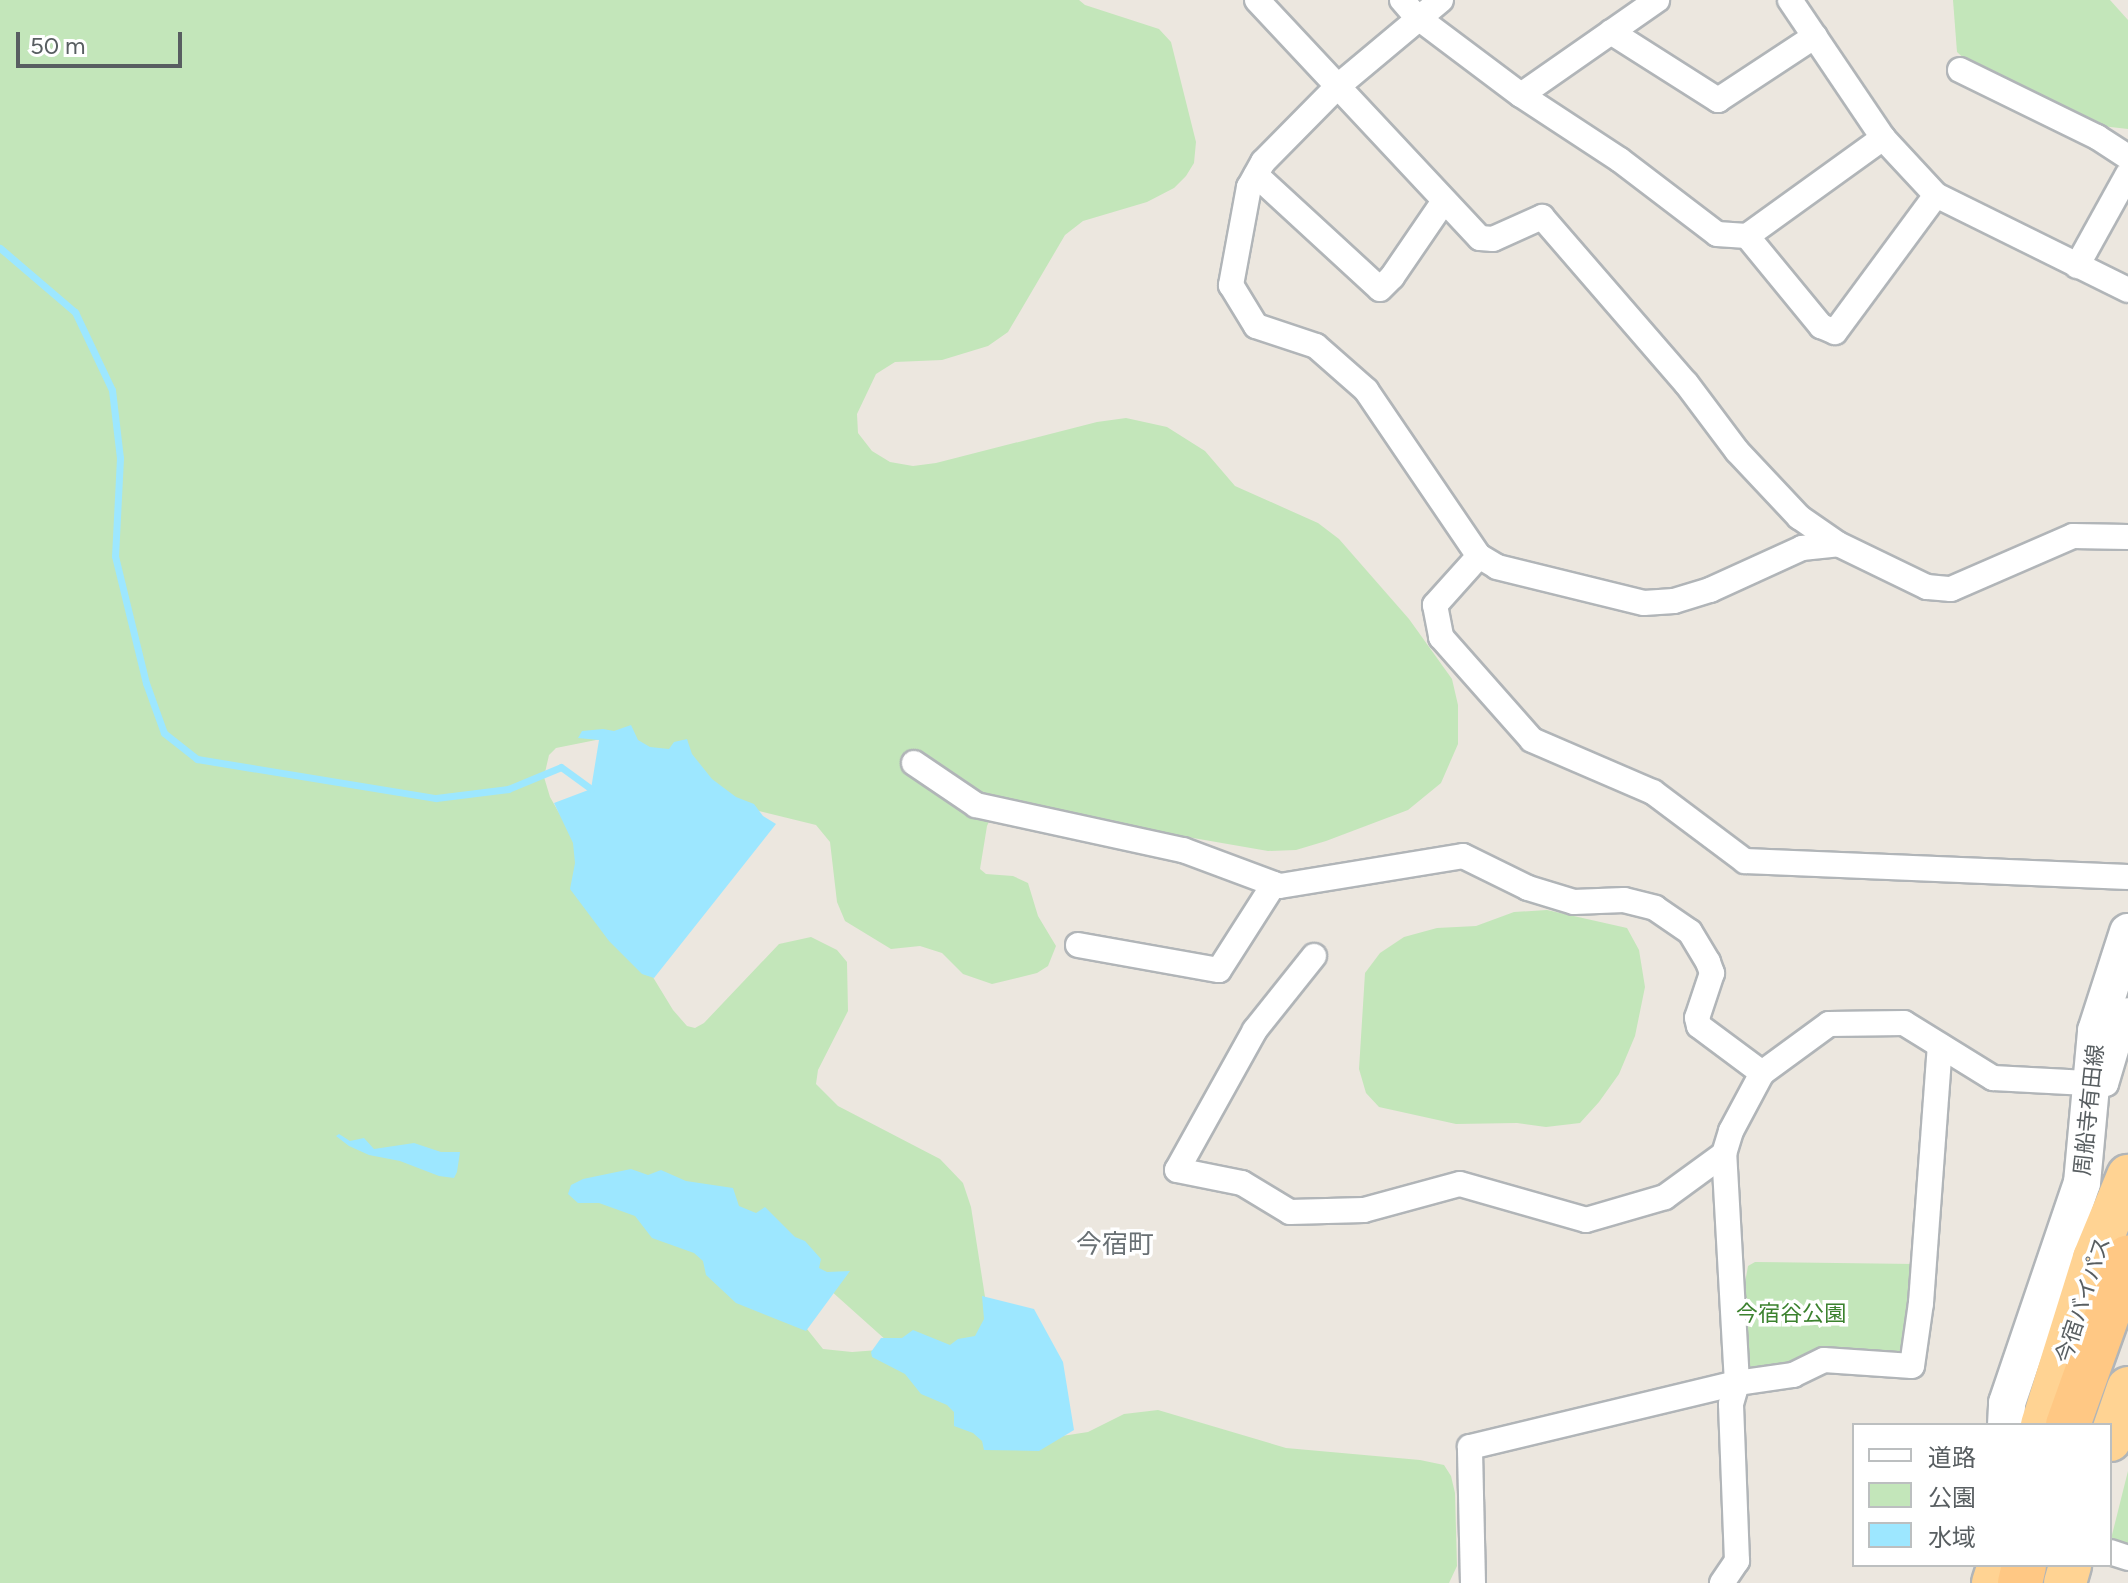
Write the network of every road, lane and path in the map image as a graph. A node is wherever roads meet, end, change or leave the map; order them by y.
1 (1257, 0) edge
2 (1441, 0) edge
3 (1657, 0) edge
4 (1790, 0) edge
5 (1409, 8) edge
6 (1611, 32) junction
7 (1815, 36) junction
8 (1960, 70) dead end
9 (1337, 87) junction
10 (1521, 95) junction
11 (1883, 138) junction
12 (2128, 157) edge
13 (2128, 174) edge
14 (1256, 175) junction
15 (1936, 195) junction
16 (1444, 201) junction
17 (1747, 236) junction
18 (2077, 266) junction
19 (2128, 290) edge
20 (2128, 537) edge
21 (1838, 544) junction
22 (1479, 556) junction
23 (914, 763) dead end
24 (2128, 877) edge
25 (1274, 884) junction
26 (2128, 932) edge
27 (1078, 945) dead end
28 (1314, 956) dead end
29 (2128, 1010) edge
30 (1940, 1046) junction
31 (1762, 1073) junction
32 (2089, 1085) junction
33 (1724, 1154) junction
34 (2128, 1176) edge
35 (2128, 1257) edge
36 (2128, 1342) edge
37 (1737, 1383) junction
38 (2128, 1388) edge
39 (2006, 1423) edge
40 (2043, 1423) edge
41 (2069, 1423) edge
42 (2100, 1423) edge
43 (2112, 1434) edge
44 (1473, 1583) edge
45 (1722, 1583) edge

1 - 9 street
2 - 5 street
3 - 6 street
4 - 7 street
5 - 9 street
5 - 10 street
6 - 7 street
6 - 10 street
7 - 11 street
8 - 12 street
9 - 14 street
9 - 16 street
10 - 17 street
11 - 15 street
11 - 17 street
13 - 18 street
14 - 16 street
14 - 22 street
15 - 17 street
15 - 18 street
16 - 21 street
18 - 19 street
20 - 21 street
21 - 22 street
22 - 24 street
23 - 25 street
25 - 27 street
25 - 31 street
26 - 32 main road, 周船寺有田線
28 - 33 street
29 - 32 street
30 - 31 street
30 - 32 street
30 - 37 street
31 - 33 street
32 - 39 main road, 周船寺有田線
33 - 37 street
34 - 40 highway, 今宿バイパス
35 - 41 highway
36 - 42 highway
37 - 44 street
37 - 45 street
38 - 43 highway

